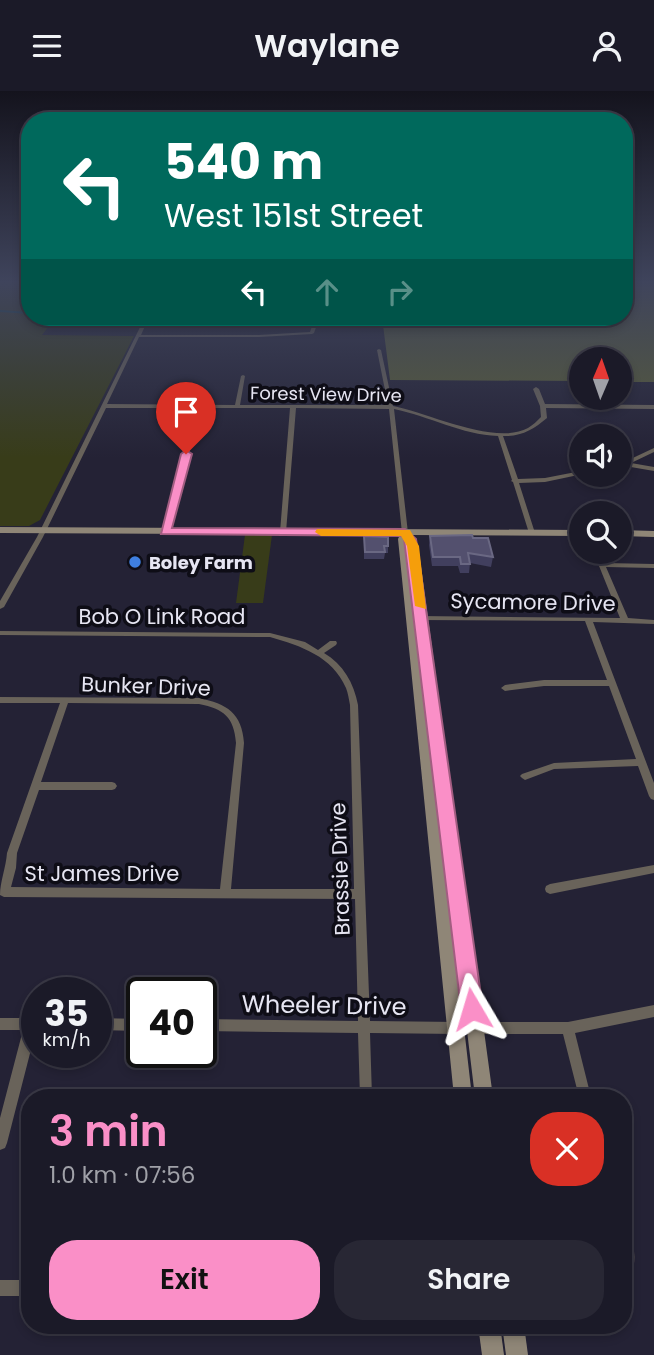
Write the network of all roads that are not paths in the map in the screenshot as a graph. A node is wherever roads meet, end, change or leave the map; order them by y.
1 (136, 340) edge
2 (379, 350) dead end
3 (243, 376) dead end
4 (536, 389) dead end
5 (103, 406) junction
6 (199, 406) junction
7 (237, 406) junction
8 (293, 407) junction
9 (391, 407) junction
10 (543, 407) junction
11 (654, 407) edge
12 (500, 434) junction
13 (654, 450) edge
14 (632, 461) edge
15 (632, 466) edge
16 (654, 469) edge
17 (569, 475) edge
18 (514, 481) junction
19 (0, 530) edge
20 (42, 531) junction
21 (166, 531) junction
22 (283, 532) junction
23 (405, 533) junction
24 (532, 533) junction
25 (569, 533) edge
26 (632, 533) edge
27 (654, 534) edge
28 (602, 565) joint
29 (654, 566) edge
30 (0, 607) edge
31 (417, 618) junction
32 (588, 619) junction
33 (625, 620) junction
34 (654, 622) edge
35 (0, 633) edge
36 (333, 643) dead end
37 (320, 652) junction
38 (610, 683) junction
39 (505, 688) dead end
40 (0, 700) edge
41 (65, 700) junction
42 (640, 762) junction
43 (525, 776) dead end
44 (35, 786) junction
45 (112, 786) dead end
46 (654, 796) edge
47 (654, 869) edge
48 (550, 889) dead end
49 (225, 893) junction
50 (359, 894) junction
51 (654, 1011) edge
52 (0, 1024) edge
53 (21, 1024) edge
54 (217, 1025) edge
55 (363, 1026) junction
56 (455, 1028) junction
57 (475, 1028) junction
58 (568, 1028) junction
59 (21, 1068) edge
60 (366, 1089) edge
61 (462, 1089) edge
62 (483, 1089) edge
63 (583, 1089) edge
64 (0, 1143) edge
65 (0, 1288) edge
66 (21, 1288) edge
67 (490, 1334) edge
68 (514, 1334) edge
69 (493, 1355) edge
70 (517, 1355) edge

1 - 5 street
2 - 9 street
3 - 7 street
4 - 10 street
5 - 6 street, Forest View Drive
5 - 20 street
6 - 7 street, Forest View Drive
6 - 21 street
7 - 8 street, Forest View Drive
8 - 9 street, Forest View Drive
8 - 22 street
9 - 12 street, Forest View Drive
9 - 23 street
10 - 11 street
10 - 12 street, Forest View Drive
12 - 18 street
13 - 14 street
15 - 16 street
17 - 18 street
18 - 24 street
19 - 20 street
20 - 21 street
20 - 30 street
21 - 22 street
22 - 23 street
23 - 24 street
23 - 31 street
24 - 25 street
26 - 27 street
28 - 29 street
28 - 33 street
31 - 32 street, Sycamore Drive
31 - 56 street
31 - 57 street
32 - 33 street, Sycamore Drive
32 - 38 street
33 - 34 street, Sycamore Drive
35 - 37 street, Bob O Link Road
36 - 37 street
37 - 50 street, Brassie Drive
38 - 39 street
38 - 42 street
40 - 41 street, Bunker Drive
41 - 44 street, St James Drive
41 - 49 street, Bunker Drive
42 - 43 street
42 - 46 street
44 - 45 street
44 - 49 street, St James Drive
47 - 48 street
49 - 50 street, St James Drive
50 - 55 street, Brassie Drive
51 - 58 street, Wheeler Drive
52 - 53 street
54 - 55 street, Wheeler Drive
55 - 56 street, Wheeler Drive
55 - 60 street, Brassie Drive
56 - 57 street, Wheeler Drive
56 - 61 street
57 - 58 street, Wheeler Drive
57 - 62 street
58 - 63 street
59 - 64 street
65 - 66 street
67 - 69 street
68 - 70 street

